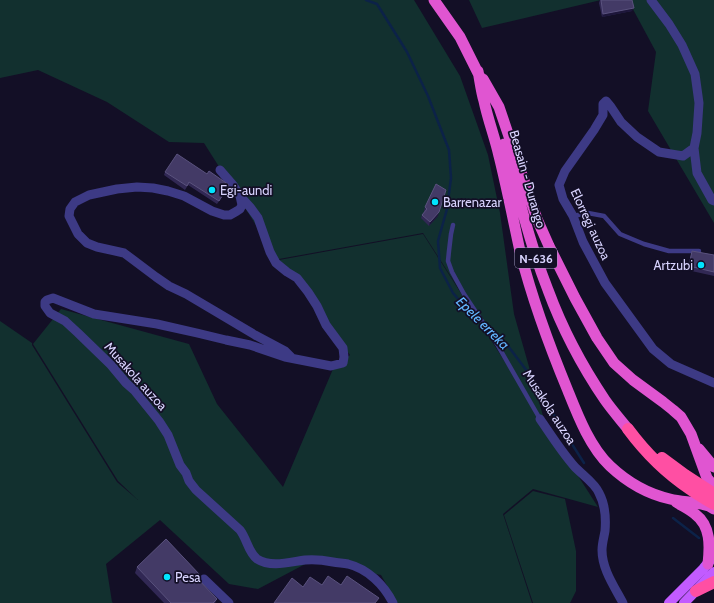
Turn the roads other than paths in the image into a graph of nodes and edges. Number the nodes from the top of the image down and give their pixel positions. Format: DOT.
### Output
graph roads {
  1 [pos="434,0"];
  2 [pos="651,0"];
  3 [pos="478,71"];
  4 [pos="694,148"];
  5 [pos="220,170"];
  6 [pos="240,196"];
  7 [pos="714,201"];
  8 [pos="573,216"];
  9 [pos="453,225"];
  10 [pos="699,252"];
  11 [pos="292,358"];
  12 [pos="714,383"];
  13 [pos="540,419"];
  14 [pos="628,429"];
  15 [pos="697,447"];
  16 [pos="714,467"];
  17 [pos="676,473"];
  18 [pos="714,486"];
  19 [pos="714,494"];
  20 [pos="670,499"];
  21 [pos="714,504"];
  22 [pos="714,510"];
  23 [pos="712,563"];
  24 [pos="204,579"];
  25 [pos="714,582"];
  26 [pos="696,591"];
  27 [pos="229,603"];
  28 [pos="393,603"];
  29 [pos="623,603"];
  30 [pos="670,603"];
  31 [pos="684,603"];
  1 -- 3 [label="highway, Beasain - Durango / N-636"];
  2 -- 4 [label="street"];
  3 -- 14 [label="highway, Beasain - Durango / N-636"];
  3 -- 15 [label="highway"];
  3 -- 20 [label="highway"];
  4 -- 7 [label="street"];
  4 -- 8 [label="street, Elorregi auzoa"];
  5 -- 6 [label="street, Musakola auzoa"];
  6 -- 11 [label="street, Musakola auzoa"];
  6 -- 11 [label="street, Musakola auzoa"];
  8 -- 10 [label="lane"];
  8 -- 12 [label="street, Elorregi auzoa"];
  9 -- 13 [label="lane, Musakola auzoa"];
  11 -- 28 [label="street, Musakola auzoa"];
  13 -- 29 [label="street, Musakola auzoa"];
  14 -- 17 [label="highway"];
  15 -- 16 [label="highway"];
  15 -- 18 [label="highway"];
  17 -- 19 [label="highway"];
  17 -- 21 [label="highway"];
  20 -- 22 [label="highway"];
  20 -- 23 [label="highway"];
  23 -- 26 [label="main road"];
  23 -- 30 [label="main road"];
  24 -- 27 [label="street"];
  25 -- 26 [label="highway"];
  26 -- 31 [label="main road"];
}
